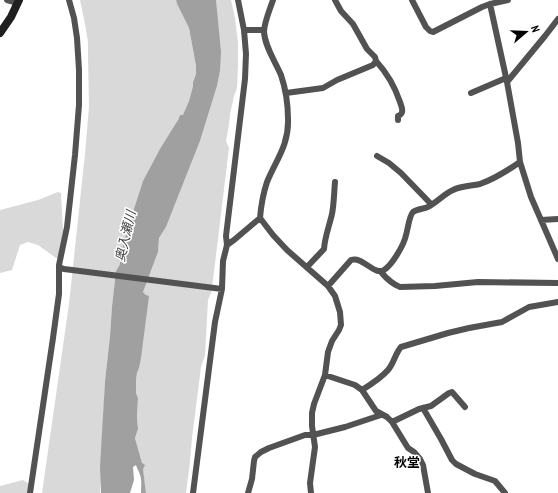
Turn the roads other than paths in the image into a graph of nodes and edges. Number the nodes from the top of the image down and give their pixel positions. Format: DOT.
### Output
graph roads {
  1 [pos="7,0"];
  2 [pos="69,0"];
  3 [pos="238,0"];
  4 [pos="273,0"];
  5 [pos="335,0"];
  6 [pos="412,0"];
  7 [pos="508,0"];
  8 [pos="19,1"];
  9 [pos="490,4"];
  10 [pos="558,19"];
  11 [pos="244,30"];
  12 [pos="264,30"];
  13 [pos="0,33"];
  14 [pos="376,61"];
  15 [pos="507,80"];
  16 [pos="286,93"];
  17 [pos="471,93"];
  18 [pos="398,120"];
  19 [pos="377,156"];
  20 [pos="520,162"];
  21 [pos="336,182"];
  22 [pos="431,204"];
  23 [pos="260,218"];
  24 [pos="558,219"];
  25 [pos="541,220"];
  26 [pos="227,245"];
  27 [pos="558,259"];
  28 [pos="307,267"];
  29 [pos="62,268"];
  30 [pos="381,272"];
  31 [pos="558,282"];
  32 [pos="328,286"];
  33 [pos="220,289"];
  34 [pos="558,302"];
  35 [pos="325,374"];
  36 [pos="362,390"];
  37 [pos="465,407"];
  38 [pos="423,408"];
  39 [pos="382,415"];
  40 [pos="392,422"];
  41 [pos="313,435"];
  42 [pos="30,493"];
  43 [pos="194,493"];
  44 [pos="248,493"];
  45 [pos="311,493"];
  46 [pos="428,493"];
  47 [pos="505,493"];
  1 -- 8 [label="street"];
  2 -- 29 [label="street"];
  3 -- 11 [label="street"];
  4 -- 12 [label="street"];
  5 -- 14 [label="street"];
  6 -- 9 [label="street"];
  7 -- 9 [label="street"];
  8 -- 13 [label="main road"];
  9 -- 15 [label="street"];
  10 -- 15 [label="street"];
  11 -- 12 [label="street"];
  11 -- 26 [label="street"];
  12 -- 16 [label="street"];
  14 -- 16 [label="street"];
  14 -- 18 [label="street"];
  15 -- 17 [label="street"];
  15 -- 20 [label="street"];
  16 -- 23 [label="street"];
  19 -- 22 [label="street"];
  20 -- 22 [label="street"];
  20 -- 25 [label="street"];
  21 -- 28 [label="street"];
  22 -- 30 [label="street"];
  23 -- 26 [label="street"];
  23 -- 28 [label="street"];
  24 -- 25 [label="street"];
  25 -- 27 [label="street"];
  26 -- 33 [label="street"];
  28 -- 32 [label="street"];
  29 -- 33 [label="street"];
  29 -- 42 [label="street"];
  30 -- 31 [label="street"];
  30 -- 32 [label="street"];
  32 -- 35 [label="street"];
  33 -- 43 [label="street"];
  34 -- 36 [label="street"];
  35 -- 36 [label="street"];
  35 -- 41 [label="street"];
  36 -- 39 [label="street"];
  37 -- 38 [label="street"];
  38 -- 40 [label="street"];
  38 -- 47 [label="street"];
  39 -- 40 [label="street"];
  39 -- 41 [label="street"];
  40 -- 46 [label="street"];
  41 -- 44 [label="street"];
  41 -- 45 [label="street"];
}
